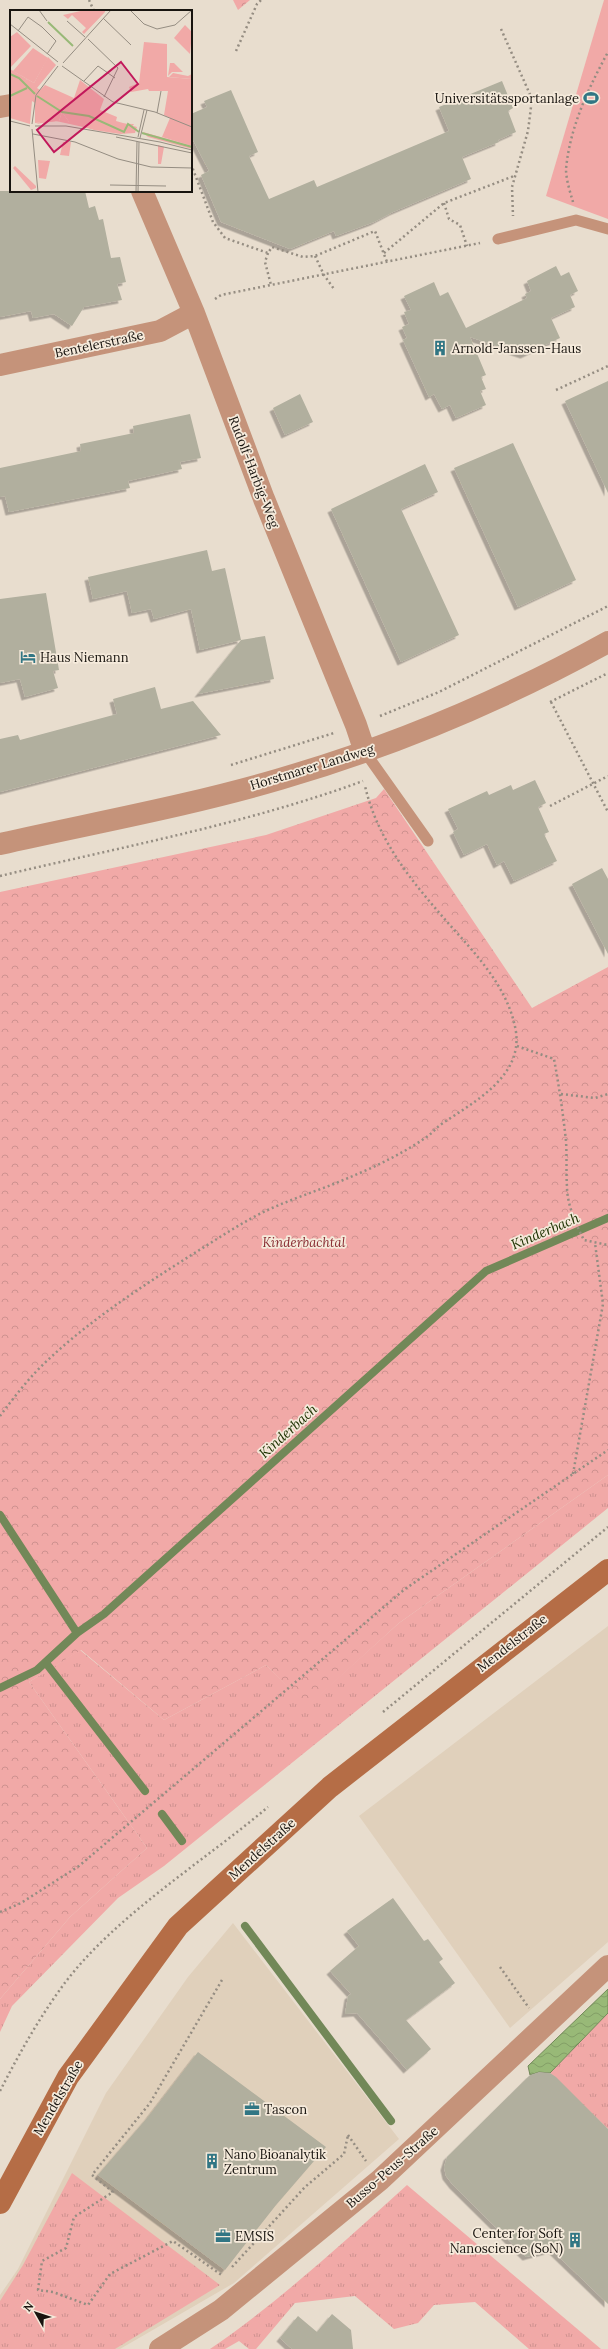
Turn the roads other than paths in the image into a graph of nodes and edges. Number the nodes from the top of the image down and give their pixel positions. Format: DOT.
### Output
graph roads {
  1 [pos="10,105"];
  2 [pos="0,107"];
  3 [pos="142,192"];
  4 [pos="608,229"];
  5 [pos="498,239"];
  6 [pos="194,313"];
  7 [pos="0,365"];
  8 [pos="608,642"];
  9 [pos="365,752"];
  10 [pos="428,841"];
  11 [pos="0,844"];
  12 [pos="608,1570"];
  13 [pos="608,1966"];
  14 [pos="0,2203"];
  15 [pos="160,2349"];
  1 -- 2 [label="street"];
  3 -- 6 [label="street, Rudolf-Harbig-Weg"];
  4 -- 5 [label="lane"];
  6 -- 7 [label="street, Bentelerstraße"];
  6 -- 9 [label="street, Rudolf-Harbig-Weg"];
  8 -- 9 [label="street, Horstmarer Landweg"];
  9 -- 10 [label="lane"];
  9 -- 11 [label="street, Horstmarer Landweg"];
  12 -- 14 [label="main road, Mendelstraße"];
  13 -- 15 [label="street, Busso-Peus-Straße"];
}
